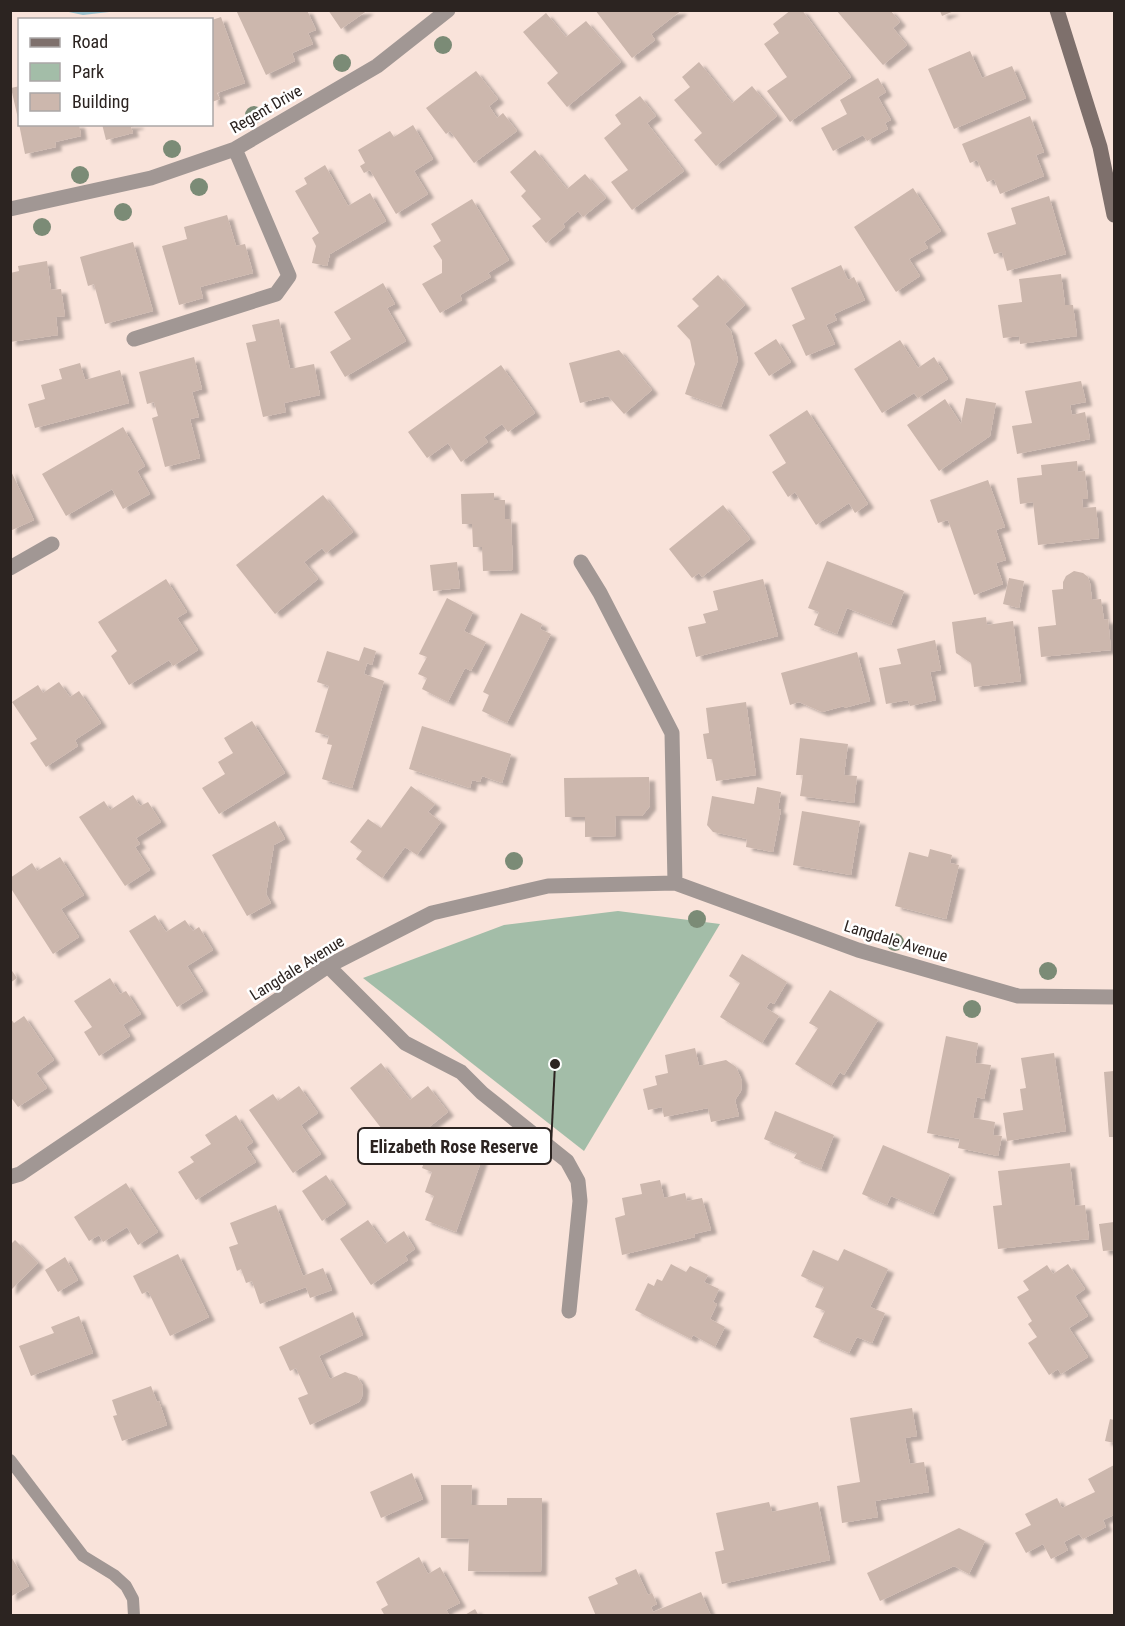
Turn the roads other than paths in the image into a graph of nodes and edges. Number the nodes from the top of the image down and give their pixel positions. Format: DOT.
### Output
graph roads {
  1 [pos="448,10"];
  2 [pos="1057,10"];
  3 [pos="235,149"];
  4 [pos="10,209"];
  5 [pos="1114,215"];
  6 [pos="134,339"];
  7 [pos="52,544"];
  8 [pos="581,562"];
  9 [pos="10,568"];
  10 [pos="675,883"];
  11 [pos="328,966"];
  12 [pos="1114,997"];
  13 [pos="10,1177"];
  14 [pos="569,1311"];
  15 [pos="10,1460"];
  16 [pos="134,1616"];
  1 -- 3 [label="street, Regent Drive"];
  2 -- 5 [label="street"];
  3 -- 4 [label="street, Regent Drive"];
  3 -- 6 [label="street"];
  7 -- 9 [label="street"];
  8 -- 10 [label="street"];
  10 -- 11 [label="street, Langdale Avenue"];
  10 -- 12 [label="street, Langdale Avenue"];
  11 -- 13 [label="street, Langdale Avenue"];
  11 -- 14 [label="street"];
  15 -- 16 [label="lane"];
}
